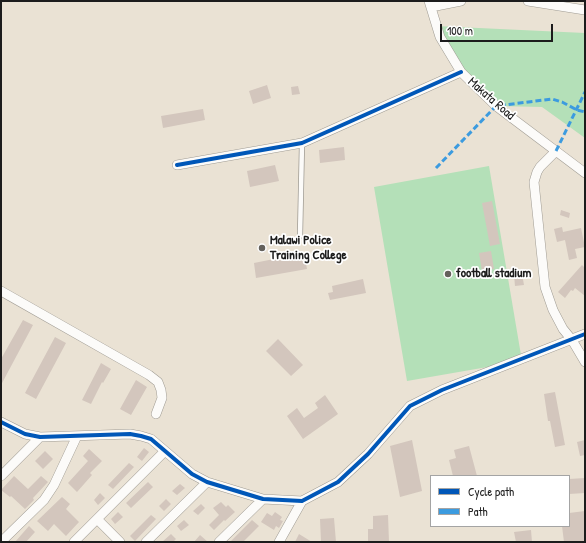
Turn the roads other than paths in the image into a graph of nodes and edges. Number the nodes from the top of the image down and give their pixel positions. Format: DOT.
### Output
graph roads {
  1 [pos="461,1"];
  2 [pos="528,1"];
  3 [pos="549,2"];
  4 [pos="430,4"];
  5 [pos="585,10"];
  6 [pos="461,72"];
  7 [pos="302,143"];
  8 [pos="556,151"];
  9 [pos="176,165"];
  10 [pos="585,173"];
  11 [pos="300,236"];
  12 [pos="1,290"];
  13 [pos="585,334"];
  14 [pos="572,340"];
  15 [pos="585,362"];
  16 [pos="156,414"];
  17 [pos="1,422"];
  18 [pos="40,436"];
  19 [pos="77,436"];
  20 [pos="165,451"];
  21 [pos="1,476"];
  22 [pos="207,482"];
  23 [pos="263,499"];
  24 [pos="302,501"];
  25 [pos="97,518"];
  26 [pos="1,542"];
  27 [pos="74,542"];
  28 [pos="120,542"];
  29 [pos="146,542"];
  30 [pos="220,542"];
  31 [pos="279,542"];
  1 -- 4 [label="street"];
  2 -- 3 [label="street"];
  3 -- 5 [label="street"];
  4 -- 6 [label="street, Makata Road"];
  6 -- 7 [label="street"];
  6 -- 8 [label="street, Makata Road"];
  7 -- 9 [label="street"];
  7 -- 11 [label="lane"];
  8 -- 10 [label="street, Makata Road"];
  8 -- 14 [label="street"];
  12 -- 16 [label="street"];
  13 -- 14 [label="street"];
  14 -- 15 [label="street"];
  14 -- 24 [label="street"];
  17 -- 18 [label="street"];
  18 -- 19 [label="street"];
  18 -- 21 [label="street"];
  19 -- 20 [label="street"];
  19 -- 26 [label="street"];
  20 -- 22 [label="street"];
  20 -- 25 [label="street"];
  22 -- 23 [label="street"];
  22 -- 29 [label="street"];
  23 -- 24 [label="street"];
  23 -- 30 [label="street"];
  24 -- 31 [label="street"];
  25 -- 27 [label="street"];
  25 -- 28 [label="street"];
}
